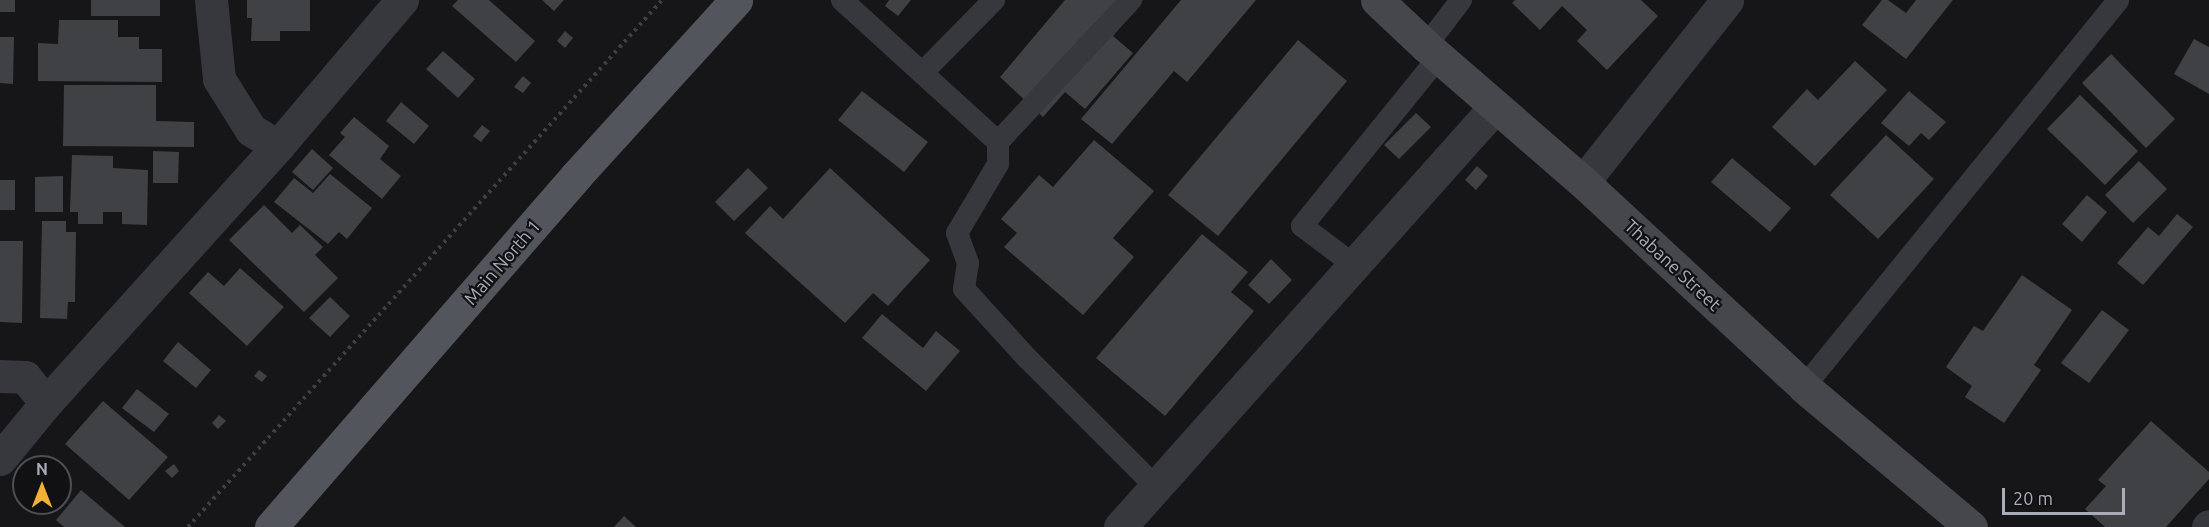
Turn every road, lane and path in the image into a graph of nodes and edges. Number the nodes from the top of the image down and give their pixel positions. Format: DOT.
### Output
graph roads {
  1 [pos="211,0"];
  2 [pos="402,0"];
  3 [pos="662,0"];
  4 [pos="736,0"];
  5 [pos="842,0"];
  6 [pos="994,0"];
  7 [pos="1131,0"];
  8 [pos="1377,0"];
  9 [pos="1461,0"];
  10 [pos="1727,0"];
  11 [pos="2118,0"];
  12 [pos="1432,51"];
  13 [pos="922,73"];
  14 [pos="1496,106"];
  15 [pos="998,142"];
  16 [pos="278,147"];
  17 [pos="1582,182"];
  18 [pos="1354,265"];
  19 [pos="0,376"];
  20 [pos="1804,387"];
  21 [pos="46,403"];
  22 [pos="0,459"];
  23 [pos="1155,486"];
  24 [pos="188,527"];
  25 [pos="271,527"];
  26 [pos="1120,527"];
  27 [pos="1971,527"];
  1 -- 16 [label="street"];
  2 -- 16 [label="street"];
  3 -- 24 [label="path"];
  4 -- 25 [label="main road, Main North 1"];
  5 -- 13 [label="lane"];
  6 -- 13 [label="lane"];
  7 -- 15 [label="lane"];
  8 -- 12 [label="street, Thabane Street"];
  9 -- 12 [label="lane"];
  10 -- 17 [label="street"];
  11 -- 20 [label="lane"];
  12 -- 14 [label="street, Thabane Street"];
  12 -- 18 [label="lane"];
  13 -- 15 [label="lane"];
  14 -- 17 [label="street, Thabane Street"];
  14 -- 18 [label="street"];
  15 -- 23 [label="lane"];
  16 -- 21 [label="street"];
  17 -- 20 [label="street, Thabane Street"];
  18 -- 23 [label="street"];
  19 -- 21 [label="street"];
  20 -- 27 [label="street, Thabane Street"];
  21 -- 22 [label="street"];
  23 -- 26 [label="street"];
}
